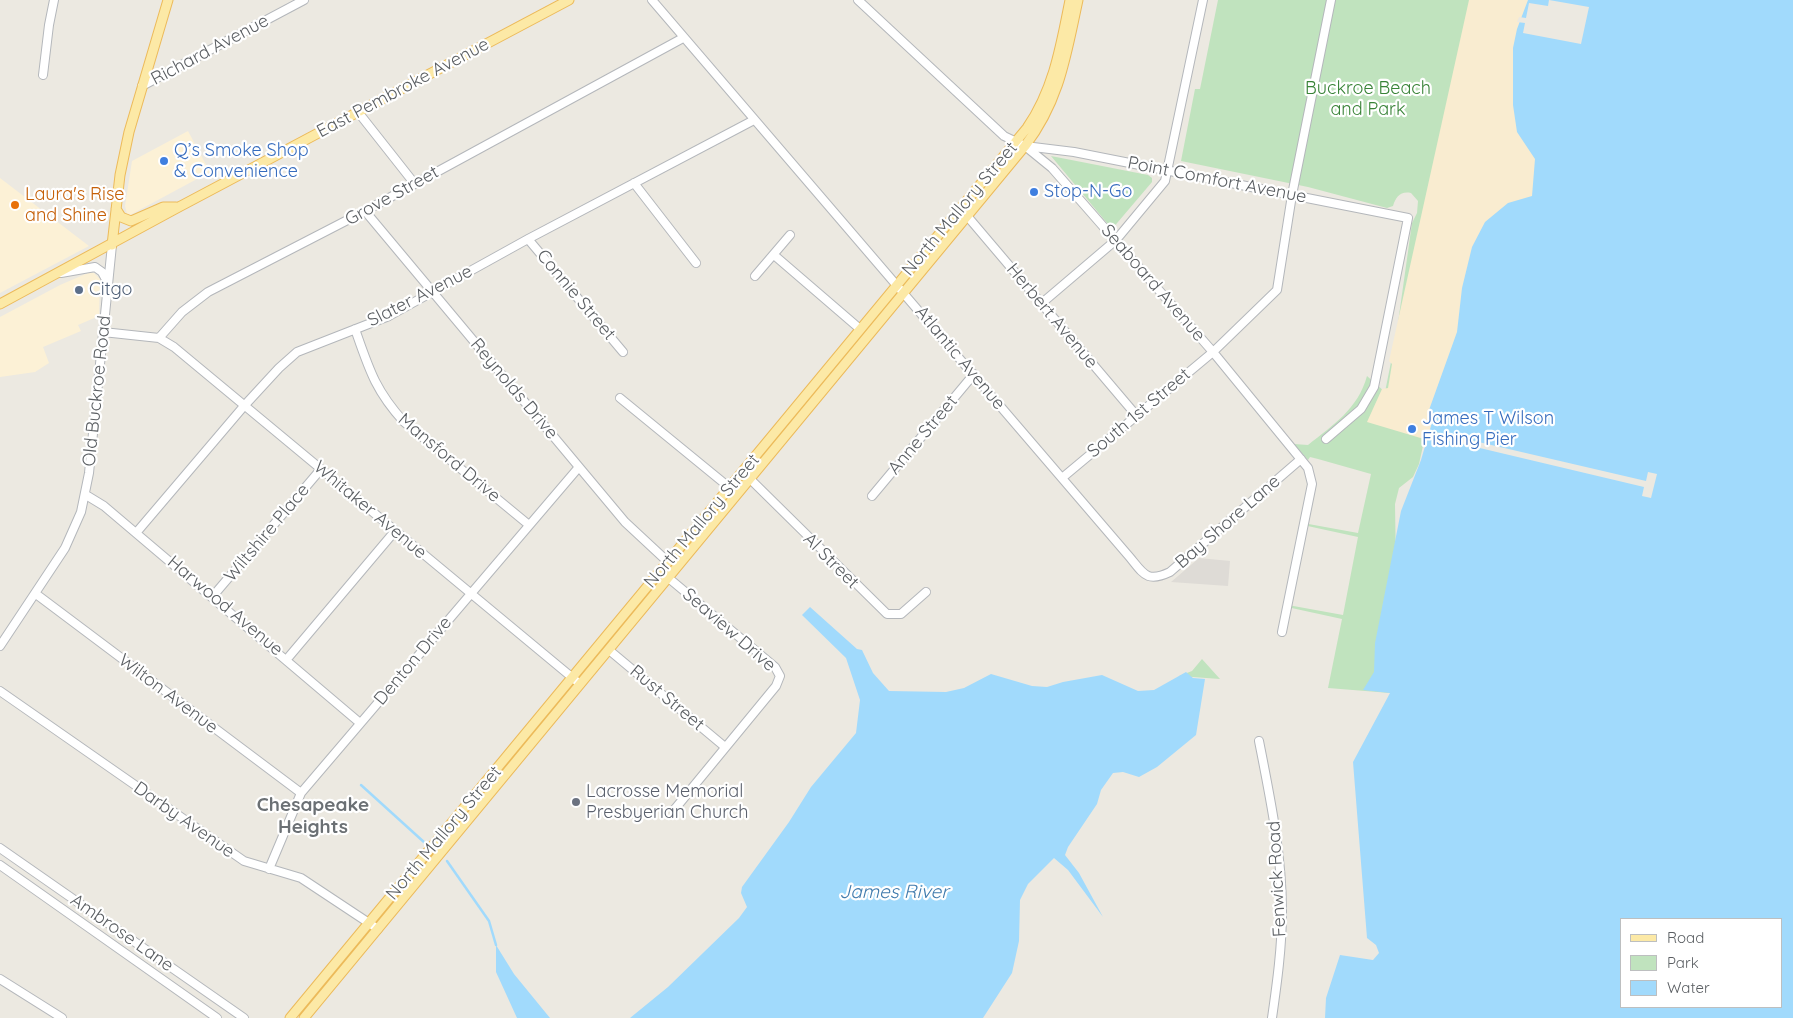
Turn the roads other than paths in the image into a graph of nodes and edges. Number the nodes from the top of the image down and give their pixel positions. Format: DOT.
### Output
graph roads {
  1 [pos="54,0"];
  2 [pos="168,0"];
  3 [pos="304,0"];
  4 [pos="569,0"];
  5 [pos="652,0"];
  6 [pos="858,0"];
  7 [pos="1070,0"];
  8 [pos="1078,0"];
  9 [pos="1203,0"];
  10 [pos="1331,0"];
  11 [pos="683,38"];
  12 [pos="44,75"];
  13 [pos="142,86"];
  14 [pos="358,112"];
  15 [pos="754,120"];
  16 [pos="1014,143"];
  17 [pos="1025,146"];
  18 [pos="1168,170"];
  19 [pos="414,183"];
  20 [pos="634,183"];
  21 [pos="1292,195"];
  22 [pos="116,208"];
  23 [pos="178,208"];
  24 [pos="365,211"];
  25 [pos="968,217"];
  26 [pos="790,235"];
  27 [pos="528,238"];
  28 [pos="1116,240"];
  29 [pos="112,245"];
  30 [pos="774,255"];
  31 [pos="696,263"];
  32 [pos="59,273"];
  33 [pos="756,276"];
  34 [pos="108,283"];
  35 [pos="897,285"];
  36 [pos="432,291"];
  37 [pos="905,293"];
  38 [pos="0,304"];
  39 [pos="1042,304"];
  40 [pos="354,329"];
  41 [pos="860,329"];
  42 [pos="103,332"];
  43 [pos="158,338"];
  44 [pos="623,352"];
  45 [pos="1212,352"];
  46 [pos="974,374"];
  47 [pos="620,398"];
  48 [pos="244,406"];
  49 [pos="1136,415"];
  50 [pos="1326,440"];
  51 [pos="1301,460"];
  52 [pos="579,467"];
  53 [pos="321,469"];
  54 [pos="743,472"];
  55 [pos="1062,478"];
  56 [pos="751,479"];
  57 [pos="730,488"];
  58 [pos="86,495"];
  59 [pos="872,496"];
  60 [pos="529,525"];
  61 [pos="396,531"];
  62 [pos="136,533"];
  63 [pos="668,562"];
  64 [pos="660,571"];
  65 [pos="668,578"];
  66 [pos="1152,578"];
  67 [pos="926,592"];
  68 [pos="36,594"];
  69 [pos="470,594"];
  70 [pos="213,596"];
  71 [pos="1282,632"];
  72 [pos="0,646"];
  73 [pos="608,650"];
  74 [pos="287,659"];
  75 [pos="572,678"];
  76 [pos="580,684"];
  77 [pos="0,691"];
  78 [pos="360,723"];
  79 [pos="1259,741"];
  80 [pos="725,747"];
  81 [pos="301,793"];
  82 [pos="674,810"];
  83 [pos="0,848"];
  84 [pos="0,865"];
  85 [pos="269,869"];
  86 [pos="370,923"];
  87 [pos="378,929"];
  88 [pos="0,979"];
  89 [pos="62,1018"];
  90 [pos="217,1018"];
  91 [pos="244,1018"];
  92 [pos="290,1018"];
  93 [pos="304,1018"];
  94 [pos="1272,1018"];
  1 -- 12 [label="street"];
  2 -- 13 [label="main road, Old Buckroe Road"];
  3 -- 13 [label="street, Richard Avenue"];
  4 -- 14 [label="main road, East Pembroke Avenue"];
  5 -- 11 [label="street, Atlantic Avenue"];
  6 -- 16 [label="street, Seaboard Avenue"];
  7 -- 16 [label="main road, North Mallory Street"];
  8 -- 17 [label="main road, North Mallory Street"];
  9 -- 18 [label="street"];
  10 -- 21 [label="street, South 1st Street"];
  11 -- 15 [label="street, Atlantic Avenue"];
  11 -- 19 [label="street, Grove Street"];
  13 -- 22 [label="main road, Old Buckroe Road"];
  14 -- 19 [label="street"];
  14 -- 23 [label="main road, East Pembroke Avenue"];
  15 -- 20 [label="street, Slater Avenue"];
  15 -- 35 [label="street, Atlantic Avenue"];
  16 -- 17 [label="street, Seaboard Avenue"];
  16 -- 35 [label="main road, North Mallory Street"];
  17 -- 18 [label="street, Point Comfort Avenue"];
  17 -- 25 [label="main road, North Mallory Street"];
  17 -- 28 [label="street, Seaboard Avenue"];
  18 -- 21 [label="street, Point Comfort Avenue"];
  18 -- 28 [label="street"];
  19 -- 24 [label="street, Grove Street"];
  20 -- 27 [label="street, Slater Avenue"];
  20 -- 31 [label="street"];
  21 -- 45 [label="street, South 1st Street"];
  21 -- 50 [label="street, Point Comfort Avenue"];
  22 -- 23 [label="main road"];
  22 -- 29 [label="main road, Old Buckroe Road"];
  23 -- 29 [label="main road, East Pembroke Avenue"];
  24 -- 36 [label="street, Reynolds Drive"];
  24 -- 43 [label="street, Grove Street"];
  25 -- 37 [label="main road, North Mallory Street"];
  25 -- 39 [label="street, Herbert Avenue"];
  26 -- 30 [label="street"];
  27 -- 36 [label="street, Slater Avenue"];
  27 -- 44 [label="street, Connie Street"];
  28 -- 39 [label="street"];
  28 -- 45 [label="street, Seaboard Avenue"];
  29 -- 32 [label="main road, East Pembroke Avenue"];
  29 -- 34 [label="street, Old Buckroe Road"];
  30 -- 33 [label="street"];
  30 -- 41 [label="street"];
  32 -- 34 [label="street"];
  32 -- 38 [label="main road, East Pembroke Avenue"];
  34 -- 42 [label="street, Old Buckroe Road"];
  35 -- 37 [label="street, Atlantic Avenue"];
  35 -- 41 [label="main road, North Mallory Street"];
  36 -- 40 [label="street, Slater Avenue"];
  36 -- 52 [label="street, Reynolds Drive"];
  37 -- 46 [label="street, Atlantic Avenue"];
  37 -- 56 [label="main road, North Mallory Street"];
  39 -- 49 [label="street, Herbert Avenue"];
  40 -- 48 [label="street, Slater Avenue"];
  40 -- 60 [label="street, Mansford Drive"];
  41 -- 54 [label="main road, North Mallory Street"];
  42 -- 43 [label="street"];
  42 -- 58 [label="street, Old Buckroe Road"];
  43 -- 48 [label="street, Whitaker Avenue"];
  45 -- 49 [label="street, South 1st Street"];
  45 -- 51 [label="street, Seaboard Avenue"];
  46 -- 55 [label="street, Atlantic Avenue"];
  46 -- 59 [label="street, Anne Street"];
  47 -- 57 [label="street"];
  48 -- 53 [label="street, Whitaker Avenue"];
  48 -- 62 [label="street, Slater Avenue"];
  49 -- 55 [label="street, South 1st Street"];
  51 -- 66 [label="street, Bay Shore Lane"];
  51 -- 71 [label="street, Seaboard Avenue"];
  52 -- 60 [label="street, Denton Drive"];
  52 -- 63 [label="street, Reynolds Drive"];
  53 -- 61 [label="street, Whitaker Avenue"];
  53 -- 70 [label="street, Wiltshire Place"];
  54 -- 56 [label="street, Al Street"];
  54 -- 57 [label="main road, North Mallory Street"];
  55 -- 66 [label="street, Atlantic Avenue"];
  56 -- 65 [label="main road, North Mallory Street"];
  56 -- 67 [label="street, Al Street"];
  57 -- 63 [label="main road, North Mallory Street"];
  58 -- 62 [label="street, Harwood Avenue"];
  58 -- 68 [label="street, Old Buckroe Road"];
  60 -- 69 [label="street, Denton Drive"];
  61 -- 69 [label="street, Whitaker Avenue"];
  61 -- 74 [label="street"];
  62 -- 70 [label="street, Harwood Avenue"];
  63 -- 64 [label="main road, North Mallory Street"];
  64 -- 65 [label="street, Seaview Drive"];
  64 -- 75 [label="main road, North Mallory Street"];
  65 -- 73 [label="main road, North Mallory Street"];
  65 -- 80 [label="street, Seaview Drive"];
  68 -- 72 [label="street, Old Buckroe Road"];
  68 -- 81 [label="street, Wilton Avenue"];
  69 -- 75 [label="street, Whitaker Avenue"];
  69 -- 78 [label="street, Denton Drive"];
  70 -- 74 [label="street, Harwood Avenue"];
  73 -- 76 [label="main road, North Mallory Street"];
  73 -- 80 [label="street, Rust Street"];
  74 -- 78 [label="street, Harwood Avenue"];
  75 -- 76 [label="street, Whitaker Avenue"];
  75 -- 86 [label="main road, North Mallory Street"];
  76 -- 87 [label="main road, North Mallory Street"];
  77 -- 85 [label="street, Darby Avenue"];
  78 -- 81 [label="street, Denton Drive"];
  79 -- 94 [label="street, Fenwick Road"];
  80 -- 82 [label="street, Seaview Drive"];
  81 -- 85 [label="street, Denton Drive"];
  83 -- 91 [label="street, Ambrose Lane"];
  84 -- 90 [label="street, Ambrose Lane"];
  85 -- 86 [label="street, Darby Avenue"];
  86 -- 87 [label="street, Darby Avenue"];
  86 -- 92 [label="main road, North Mallory Street"];
  87 -- 93 [label="main road, North Mallory Street"];
  88 -- 89 [label="street"];
}
